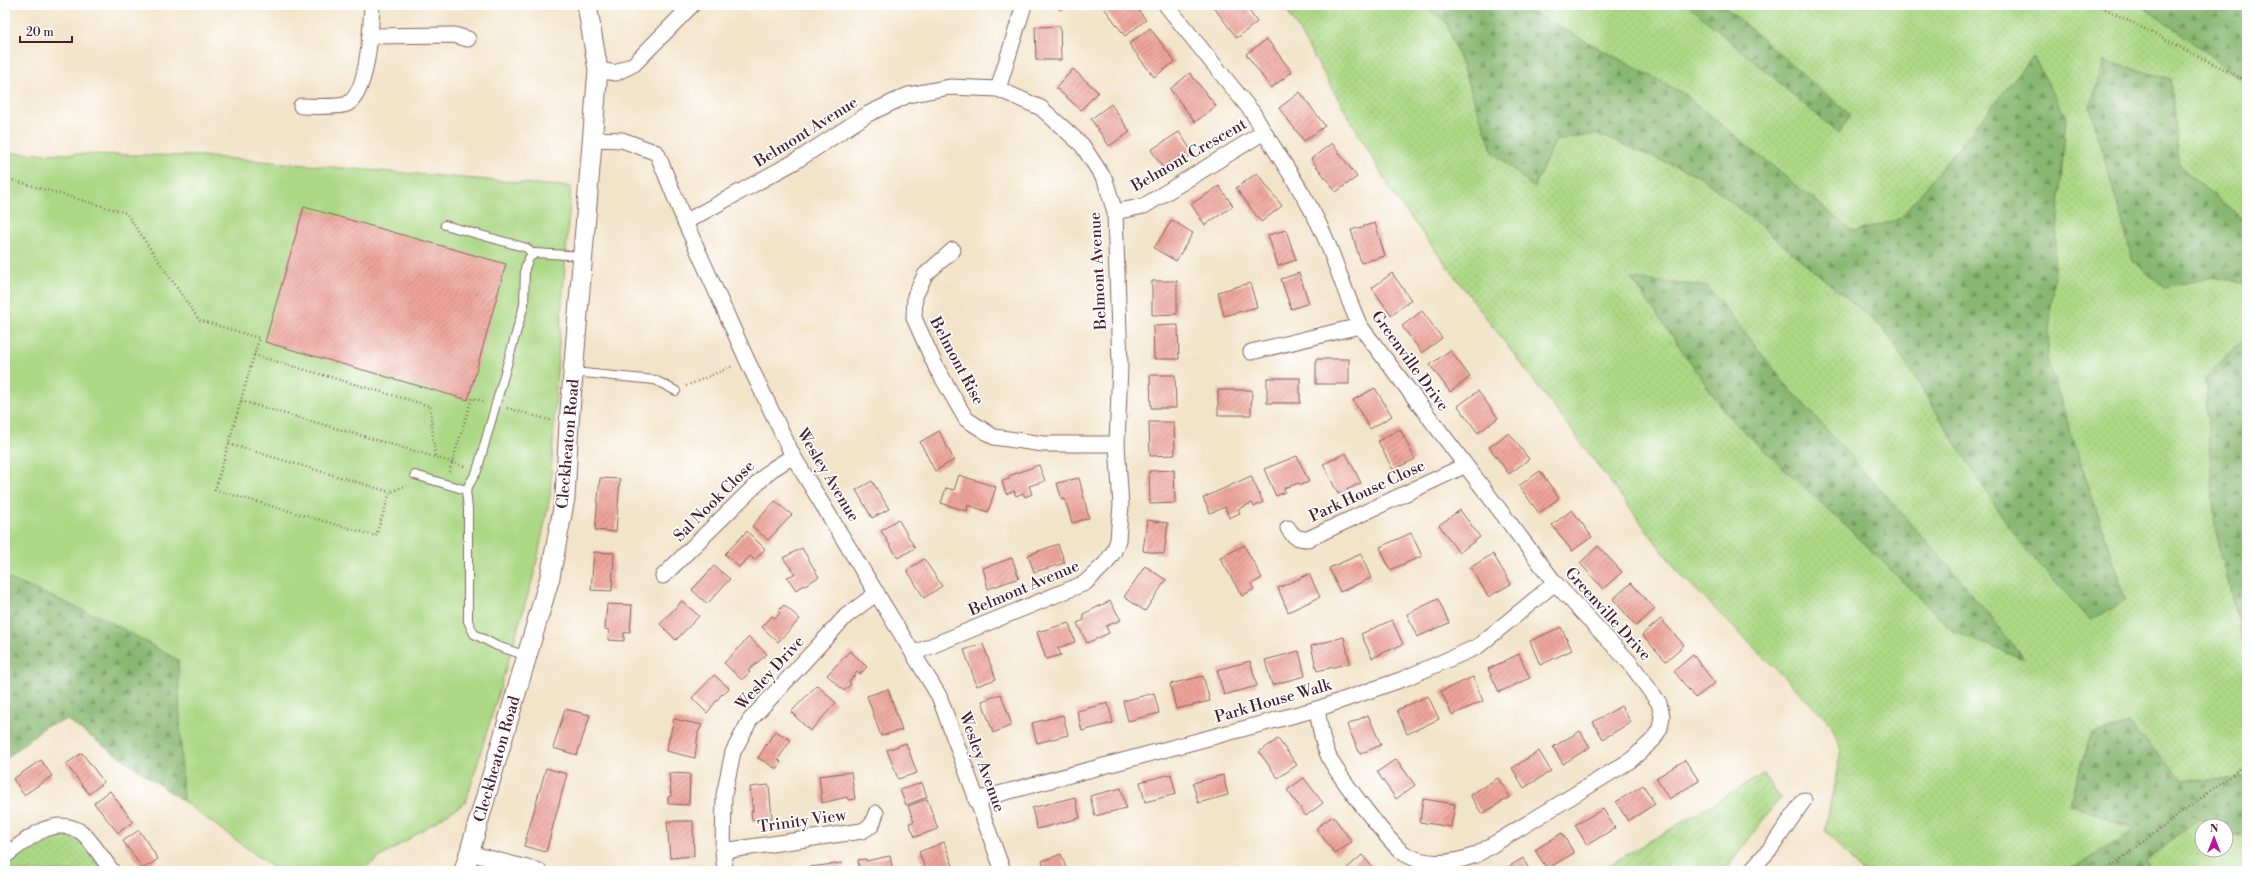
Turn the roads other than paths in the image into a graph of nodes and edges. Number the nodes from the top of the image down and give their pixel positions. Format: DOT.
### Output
graph roads {
  1 [pos="372,5"];
  2 [pos="587,5"];
  3 [pos="692,5"];
  4 [pos="1024,5"];
  5 [pos="1166,5"];
  6 [pos="370,36"];
  7 [pos="468,39"];
  8 [pos="598,70"];
  9 [pos="998,89"];
  10 [pos="301,106"];
  11 [pos="1264,132"];
  12 [pos="592,139"];
  13 [pos="1115,212"];
  14 [pos="685,222"];
  15 [pos="445,225"];
  16 [pos="953,250"];
  17 [pos="533,255"];
  18 [pos="583,256"];
  19 [pos="1360,326"];
  20 [pos="1251,352"];
  21 [pos="573,372"];
  22 [pos="676,390"];
  23 [pos="1117,444"];
  24 [pos="793,456"];
  25 [pos="1464,466"];
  26 [pos="415,475"];
  27 [pos="466,490"];
  28 [pos="1288,528"];
  29 [pos="664,576"];
  30 [pos="1555,583"];
  31 [pos="877,593"];
  32 [pos="914,653"];
  33 [pos="527,656"];
  34 [pos="1317,709"];
  35 [pos="976,800"];
  36 [pos="1804,800"];
  37 [pos="876,813"];
  38 [pos="723,851"];
  39 [pos="469,853"];
  40 [pos="5,856"];
  41 [pos="112,871"];
  42 [pos="464,871"];
  43 [pos="539,871"];
  44 [pos="725,871"];
  45 [pos="1003,871"];
  46 [pos="1750,871"];
  1 -- 6 [label="street"];
  2 -- 8 [label="street, Cleckheaton Road"];
  3 -- 8 [label="street"];
  4 -- 9 [label="street"];
  5 -- 11 [label="street, Belmont Crescent"];
  6 -- 7 [label="street"];
  6 -- 10 [label="street"];
  8 -- 12 [label="street, Cleckheaton Road"];
  9 -- 13 [label="street, Belmont Avenue"];
  9 -- 14 [label="street, Belmont Avenue"];
  11 -- 13 [label="street, Belmont Crescent"];
  11 -- 19 [label="street, Greenville Drive"];
  12 -- 14 [label="street, Wesley Avenue"];
  12 -- 18 [label="street, Cleckheaton Road"];
  13 -- 23 [label="street, Belmont Avenue"];
  14 -- 24 [label="street, Wesley Avenue"];
  15 -- 17 [label="lane"];
  16 -- 23 [label="street, Belmont Rise"];
  17 -- 18 [label="lane"];
  17 -- 27 [label="lane"];
  18 -- 21 [label="street, Cleckheaton Road"];
  19 -- 20 [label="street"];
  19 -- 25 [label="street, Greenville Drive"];
  21 -- 22 [label="lane"];
  21 -- 33 [label="street, Cleckheaton Road"];
  23 -- 32 [label="street, Belmont Avenue"];
  24 -- 29 [label="street, Sal Nook Close"];
  24 -- 31 [label="street, Wesley Avenue"];
  25 -- 28 [label="street, Park House Close"];
  25 -- 30 [label="street, Greenville Drive"];
  26 -- 27 [label="lane"];
  27 -- 33 [label="lane"];
  30 -- 34 [label="street, Park House Walk"];
  30 -- 34 [label="street, Greenville Drive"];
  31 -- 32 [label="street, Wesley Avenue"];
  31 -- 38 [label="street, Wesley Drive"];
  32 -- 35 [label="street, Wesley Avenue"];
  33 -- 39 [label="street, Cleckheaton Road"];
  34 -- 35 [label="street, Park House Walk"];
  35 -- 45 [label="street, Wesley Avenue"];
  36 -- 46 [label="street"];
  37 -- 38 [label="street, Trinity View"];
  38 -- 44 [label="street, Wesley Drive"];
  39 -- 42 [label="street, Cleckheaton Road"];
  39 -- 43 [label="street"];
  40 -- 41 [label="street"];
}
